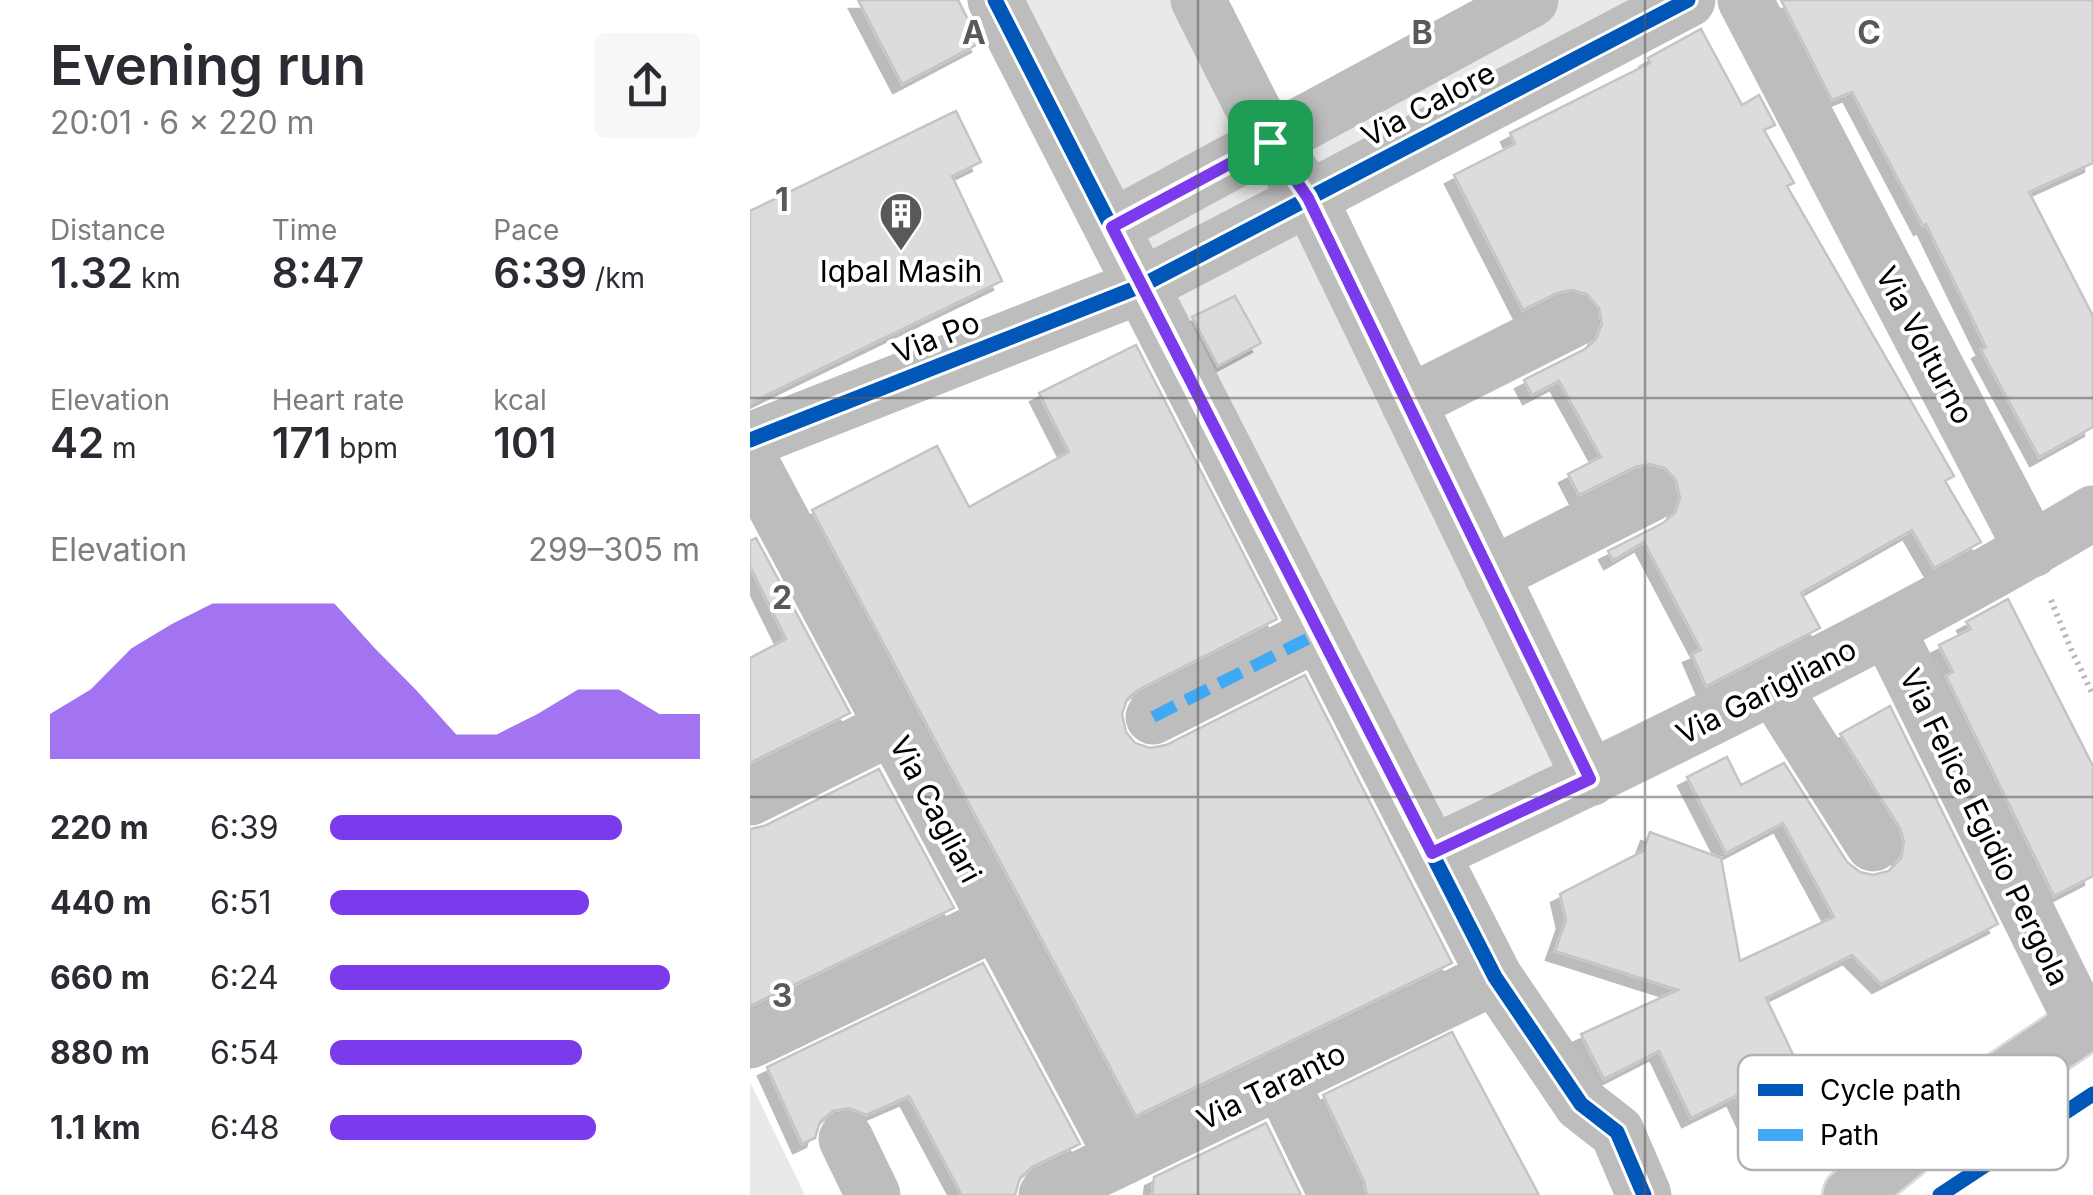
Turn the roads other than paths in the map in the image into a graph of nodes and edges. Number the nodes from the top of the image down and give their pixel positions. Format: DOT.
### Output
graph roads {
  1 [pos="995,0"];
  2 [pos="1198,0"];
  3 [pos="1531,0"];
  4 [pos="1688,0"];
  5 [pos="1745,0"];
  6 [pos="1270,142"];
  7 [pos="1308,198"];
  8 [pos="1112,227"];
  9 [pos="1141,286"];
  10 [pos="1571,321"];
  11 [pos="1408,403"];
  12 [pos="750,440"];
  13 [pos="750,460"];
  14 [pos="1649,495"];
  15 [pos="2093,513"];
  16 [pos="2032,550"];
  17 [pos="1491,575"];
  18 [pos="1888,630"];
  19 [pos="1319,632"];
  20 [pos="1773,687"];
  21 [pos="1152,717"];
  22 [pos="892,727"];
  23 [pos="1590,779"];
  24 [pos="750,798"];
  25 [pos="1873,844"];
  26 [pos="1432,853"];
  27 [pos="997,922"];
  28 [pos="1495,977"];
  29 [pos="2088,1022"];
  30 [pos="750,1041"];
  31 [pos="2039,1055"];
  32 [pos="1281,1081"];
  33 [pos="1580,1104"];
  34 [pos="846,1139"];
  35 [pos="1849,1170"];
  36 [pos="1882,1170"];
  37 [pos="1110,1174"];
  38 [pos="873,1195"];
  39 [pos="1046,1195"];
  40 [pos="1336,1195"];
  41 [pos="1614,1195"];
  42 [pos="1644,1195"];
  43 [pos="1812,1195"];
  44 [pos="1852,1195"];
  1 -- 8 [label="street"];
  2 -- 6 [label="street"];
  3 -- 6 [label="street, Via Calore"];
  4 -- 7 [label="street, Via Calore"];
  5 -- 16 [label="street, Via Volturno"];
  6 -- 7 [label="street"];
  6 -- 8 [label="street, Via Calore"];
  7 -- 9 [label="street, Via Calore"];
  7 -- 11 [label="street"];
  8 -- 9 [label="street"];
  9 -- 12 [label="street, Via Po"];
  9 -- 19 [label="street"];
  10 -- 11 [label="street"];
  11 -- 17 [label="street"];
  13 -- 22 [label="street, Via Cagliari"];
  14 -- 17 [label="street"];
  15 -- 16 [label="street, Via Garigliano"];
  16 -- 18 [label="street, Via Garigliano"];
  17 -- 23 [label="street"];
  18 -- 20 [label="street, Via Garigliano"];
  18 -- 29 [label="street, Via Felice Egidio Pergola"];
  19 -- 21 [label="street"];
  19 -- 26 [label="street"];
  20 -- 23 [label="street, Via Garigliano"];
  20 -- 25 [label="street"];
  22 -- 24 [label="street"];
  22 -- 27 [label="street, Via Cagliari"];
  23 -- 26 [label="street, Via Garigliano"];
  26 -- 28 [label="street"];
  27 -- 30 [label="street"];
  27 -- 37 [label="street, Via Cagliari"];
  28 -- 32 [label="street, Via Taranto"];
  28 -- 33 [label="street"];
  29 -- 31 [label="street"];
  32 -- 37 [label="street, Via Taranto"];
  32 -- 40 [label="street"];
  33 -- 41 [label="street"];
  33 -- 42 [label="street"];
  34 -- 38 [label="street"];
  35 -- 43 [label="street"];
  36 -- 44 [label="street"];
  37 -- 39 [label="street, Via Taranto"];
}
